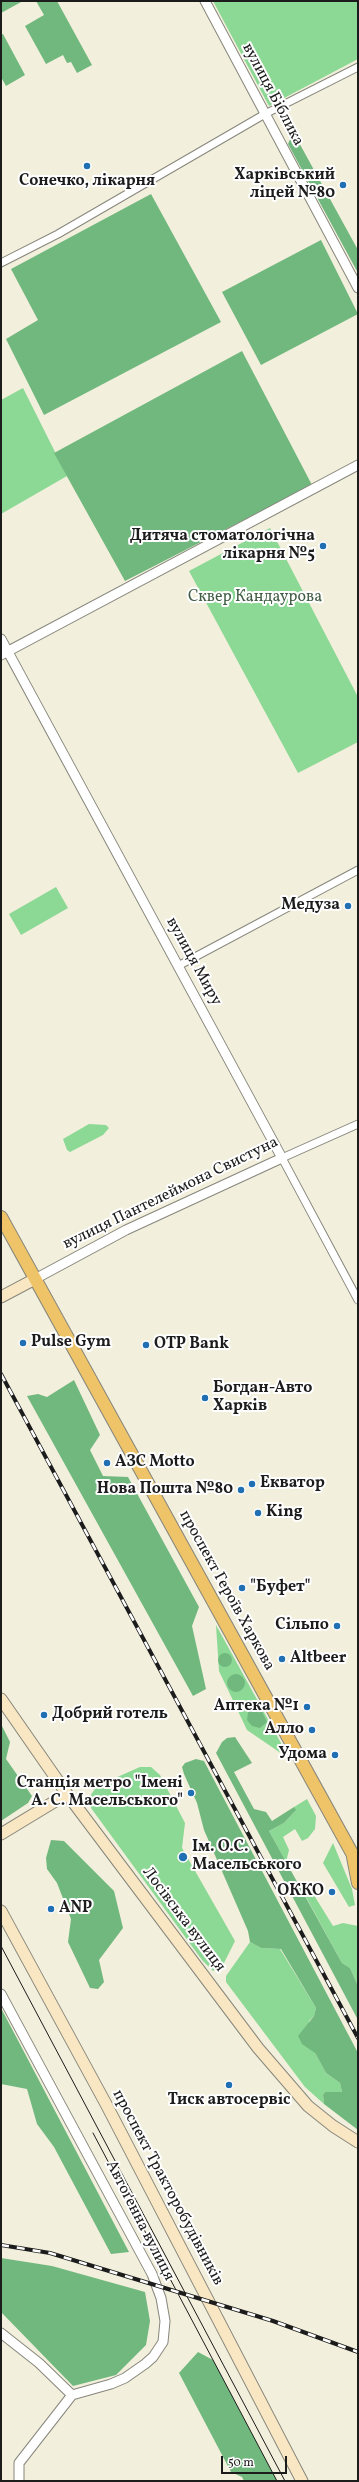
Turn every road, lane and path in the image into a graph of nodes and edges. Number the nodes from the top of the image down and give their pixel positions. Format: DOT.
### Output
graph roads {
  1 [pos="205,1"];
  2 [pos="358,67"];
  3 [pos="265,114"];
  4 [pos="1,263"];
  5 [pos="358,288"];
  6 [pos="358,465"];
  7 [pos="1,639"];
  8 [pos="4,653"];
  9 [pos="358,870"];
  10 [pos="178,966"];
  11 [pos="358,1124"];
  12 [pos="282,1158"];
  13 [pos="1,1217"];
  14 [pos="36,1279"];
  15 [pos="1,1297"];
  16 [pos="358,1300"];
  17 [pos="1,1699"];
  18 [pos="67,1794"];
  19 [pos="1,1834"];
  20 [pos="355,1860"];
  21 [pos="358,1883"];
  22 [pos="1,1911"];
  23 [pos="1,1994"];
  24 [pos="358,2142"];
  25 [pos="1,2333"];
  26 [pos="72,2395"];
  27 [pos="19,2481"];
  28 [pos="302,2481"];
  1 -- 3 [label="street, вулиця Біблика"];
  2 -- 3 [label="street"];
  3 -- 4 [label="street"];
  3 -- 5 [label="street, вулиця Біблика"];
  6 -- 8 [label="street"];
  7 -- 8 [label="street, вулиця Миру"];
  8 -- 10 [label="street, вулиця Миру"];
  9 -- 10 [label="street"];
  10 -- 12 [label="street, вулиця Миру"];
  11 -- 12 [label="street, вулиця Пантелеймона Свистуна"];
  12 -- 14 [label="street, вулиця Пантелеймона Свистуна"];
  12 -- 16 [label="street, вулиця Миру"];
  13 -- 14 [label="main road, проспект Героїв Харкова"];
  14 -- 15 [label="main road, вулиця Пантелеймона Свистуна"];
  14 -- 20 [label="main road, проспект Героїв Харкова"];
  17 -- 18 [label="main road, Лосівська вулиця"];
  18 -- 19 [label="main road"];
  18 -- 24 [label="main road, Лосівська вулиця"];
  20 -- 21 [label="main road, проспект Героїв Харкова"];
  22 -- 28 [label="main road, проспект Тракторобудівників"];
  23 -- 26 [label="street, Автоґенна вулиця"];
  25 -- 26 [label="street"];
  26 -- 27 [label="street"];
}
